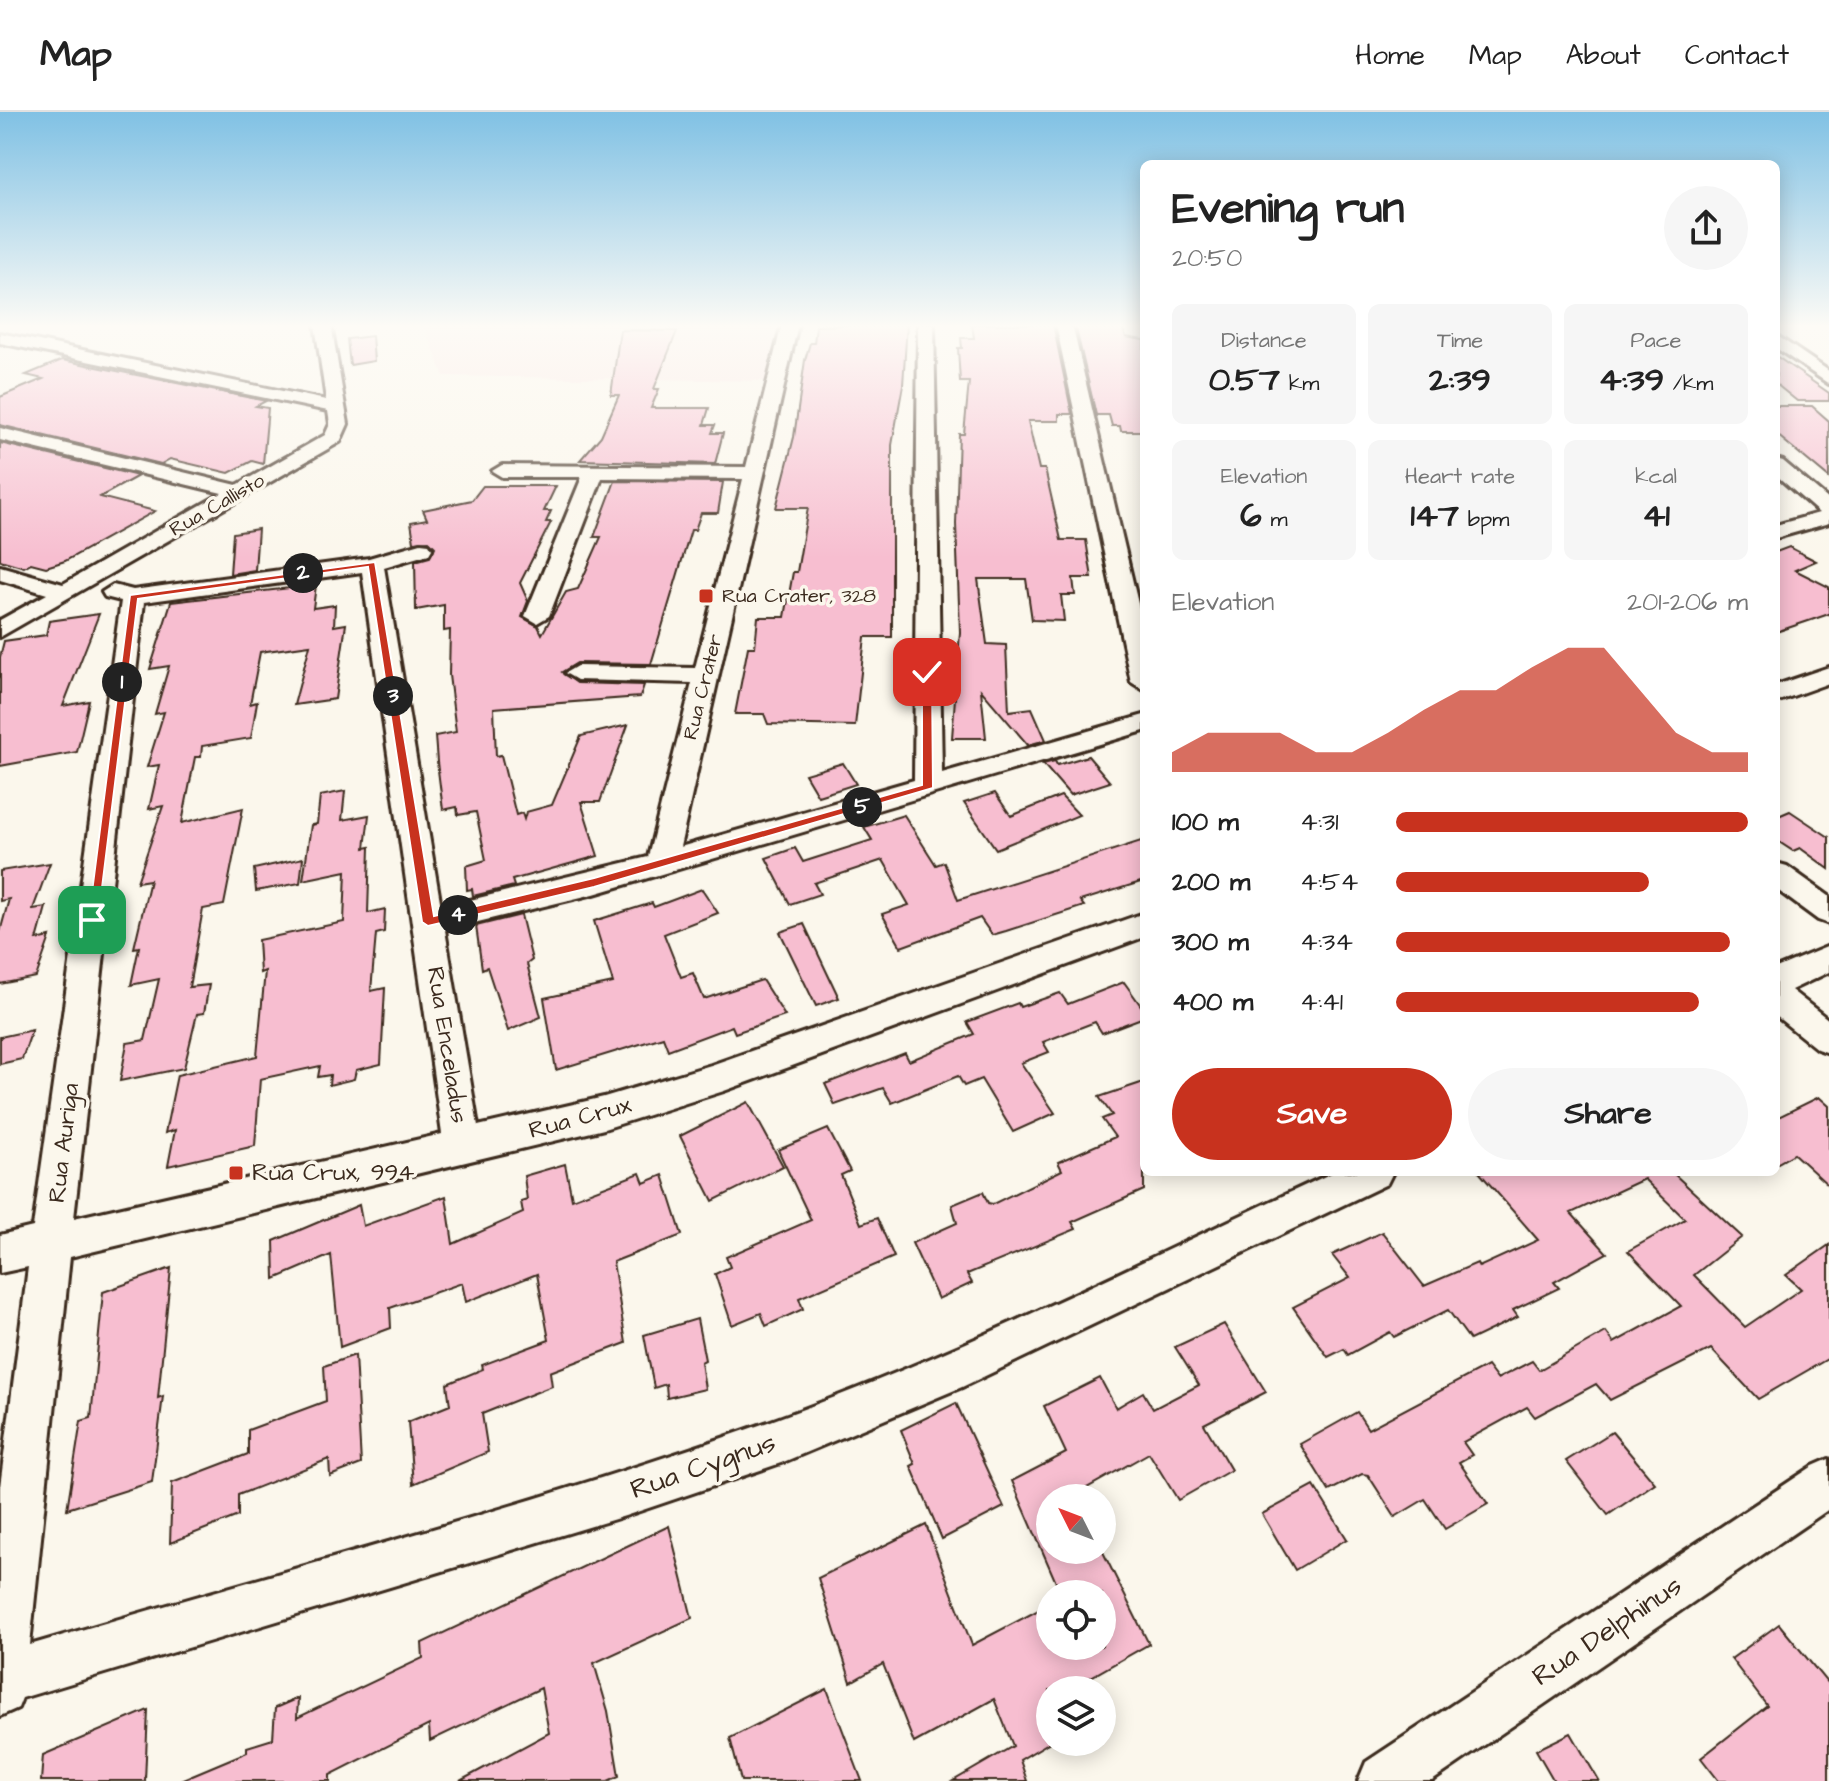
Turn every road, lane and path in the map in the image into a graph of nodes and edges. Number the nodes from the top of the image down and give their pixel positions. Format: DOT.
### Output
graph roads {
  1 [pos="311,402"];
  2 [pos="335,402"];
  3 [pos="772,402"];
  4 [pos="926,402"];
  5 [pos="1081,402"];
  6 [pos="336,407"];
  7 [pos="0,434"];
  8 [pos="1780,469"];
  9 [pos="502,471"];
  10 [pos="594,472"];
  11 [pos="755,473"];
  12 [pos="241,492"];
  13 [pos="1829,514"];
  14 [pos="1780,531"];
  15 [pos="421,549"];
  16 [pos="372,564"];
  17 [pos="0,573"];
  18 [pos="72,588"];
  19 [pos="133,597"];
  20 [pos="537,616"];
  21 [pos="0,630"];
  22 [pos="1140,664"];
  23 [pos="577,673"];
  24 [pos="1829,674"];
  25 [pos="706,676"];
  26 [pos="1780,692"];
  27 [pos="1140,724"];
  28 [pos="928,788"];
  29 [pos="661,864"];
  30 [pos="1780,877"];
  31 [pos="1829,912"];
  32 [pos="428,922"];
  33 [pos="1140,926"];
  34 [pos="1829,958"];
  35 [pos="1780,981"];
  36 [pos="1780,1000"];
  37 [pos="1829,1039"];
  38 [pos="463,1148"];
  39 [pos="1365,1176"];
  40 [pos="51,1243"];
  41 [pos="0,1254"];
  42 [pos="1829,1482"];
  43 [pos="1,1684"];
  44 [pos="1385,1781"];
  1 -- 6 [label="street"];
  2 -- 6 [label="street, Rua Callisto"];
  3 -- 11 [label="street, Rua Crater"];
  4 -- 28 [label="street"];
  5 -- 22 [label="street"];
  6 -- 12 [label="street, Rua Callisto"];
  7 -- 12 [label="street"];
  8 -- 13 [label="street"];
  9 -- 10 [label="street"];
  10 -- 11 [label="street"];
  10 -- 20 [label="street"];
  11 -- 25 [label="street, Rua Crater"];
  12 -- 18 [label="street, Rua Callisto"];
  13 -- 14 [label="street"];
  15 -- 16 [label="street"];
  16 -- 19 [label="street"];
  16 -- 32 [label="street, Rua Enceladus"];
  17 -- 18 [label="street"];
  18 -- 19 [label="street"];
  18 -- 21 [label="street, Rua Callisto"];
  19 -- 40 [label="street, Rua Auriga"];
  23 -- 25 [label="street"];
  24 -- 26 [label="street"];
  25 -- 29 [label="street, Rua Crater"];
  27 -- 28 [label="street"];
  28 -- 29 [label="street"];
  29 -- 32 [label="street"];
  30 -- 31 [label="street"];
  32 -- 38 [label="street, Rua Enceladus"];
  33 -- 38 [label="street, Rua Crux"];
  34 -- 35 [label="street"];
  36 -- 37 [label="street"];
  38 -- 40 [label="street, Rua Crux"];
  39 -- 43 [label="street, Rua Cygnus"];
  40 -- 41 [label="street, Rua Crux"];
  40 -- 43 [label="street, Rua Auriga"];
  42 -- 44 [label="street, Rua Delphinus"];
}
